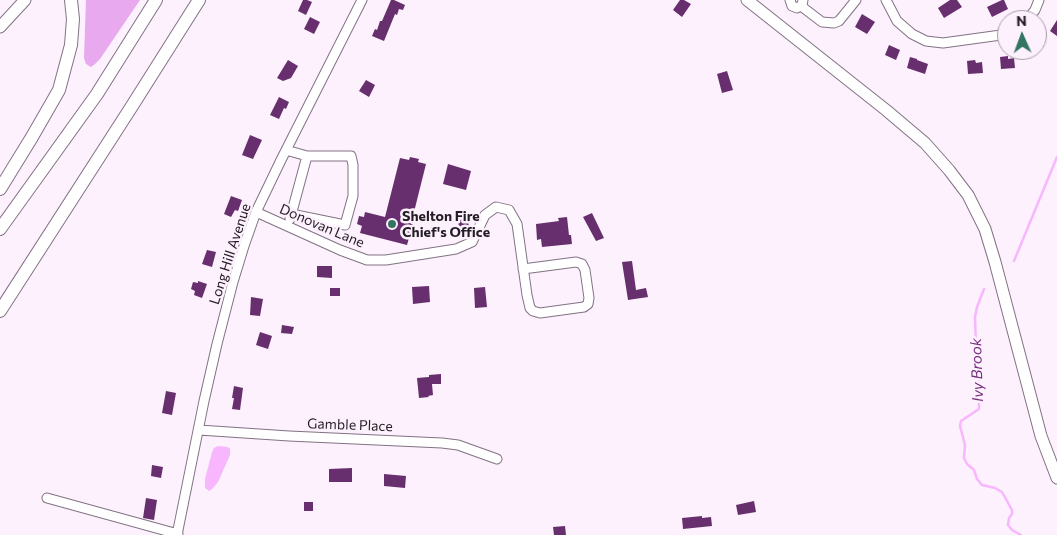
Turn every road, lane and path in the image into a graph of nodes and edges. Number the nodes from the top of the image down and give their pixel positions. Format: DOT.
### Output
graph roads {
  1 [pos="25,0"];
  2 [pos="72,0"];
  3 [pos="156,0"];
  4 [pos="199,0"];
  5 [pos="362,0"];
  6 [pos="747,0"];
  7 [pos="790,0"];
  8 [pos="856,0"];
  9 [pos="886,0"];
  10 [pos="802,3"];
  11 [pos="0,28"];
  12 [pos="997,36"];
  13 [pos="286,150"];
  14 [pos="307,156"];
  15 [pos="0,189"];
  16 [pos="256,212"];
  17 [pos="291,214"];
  18 [pos="288,227"];
  19 [pos="0,229"];
  20 [pos="523,269"];
  21 [pos="0,311"];
  22 [pos="199,430"];
  23 [pos="497,459"];
  24 [pos="1057,478"];
  25 [pos="47,498"];
  26 [pos="177,534"];
  1 -- 11 [label="main road"];
  2 -- 15 [label="highway"];
  3 -- 19 [label="highway"];
  4 -- 21 [label="highway"];
  5 -- 13 [label="street, Long Hill Avenue"];
  6 -- 24 [label="main road"];
  7 -- 10 [label="street"];
  8 -- 10 [label="street"];
  9 -- 12 [label="street"];
  13 -- 14 [label="street"];
  13 -- 16 [label="street, Long Hill Avenue"];
  14 -- 17 [label="street"];
  14 -- 17 [label="street"];
  16 -- 18 [label="street, Donovan Lane"];
  16 -- 22 [label="street, Long Hill Avenue"];
  17 -- 18 [label="street"];
  18 -- 20 [label="street, Donovan Lane"];
  20 -- 20 [label="street, Donovan Lane"];
  22 -- 23 [label="street, Gamble Place"];
  22 -- 26 [label="street, Long Hill Avenue"];
  25 -- 26 [label="street"];
}
